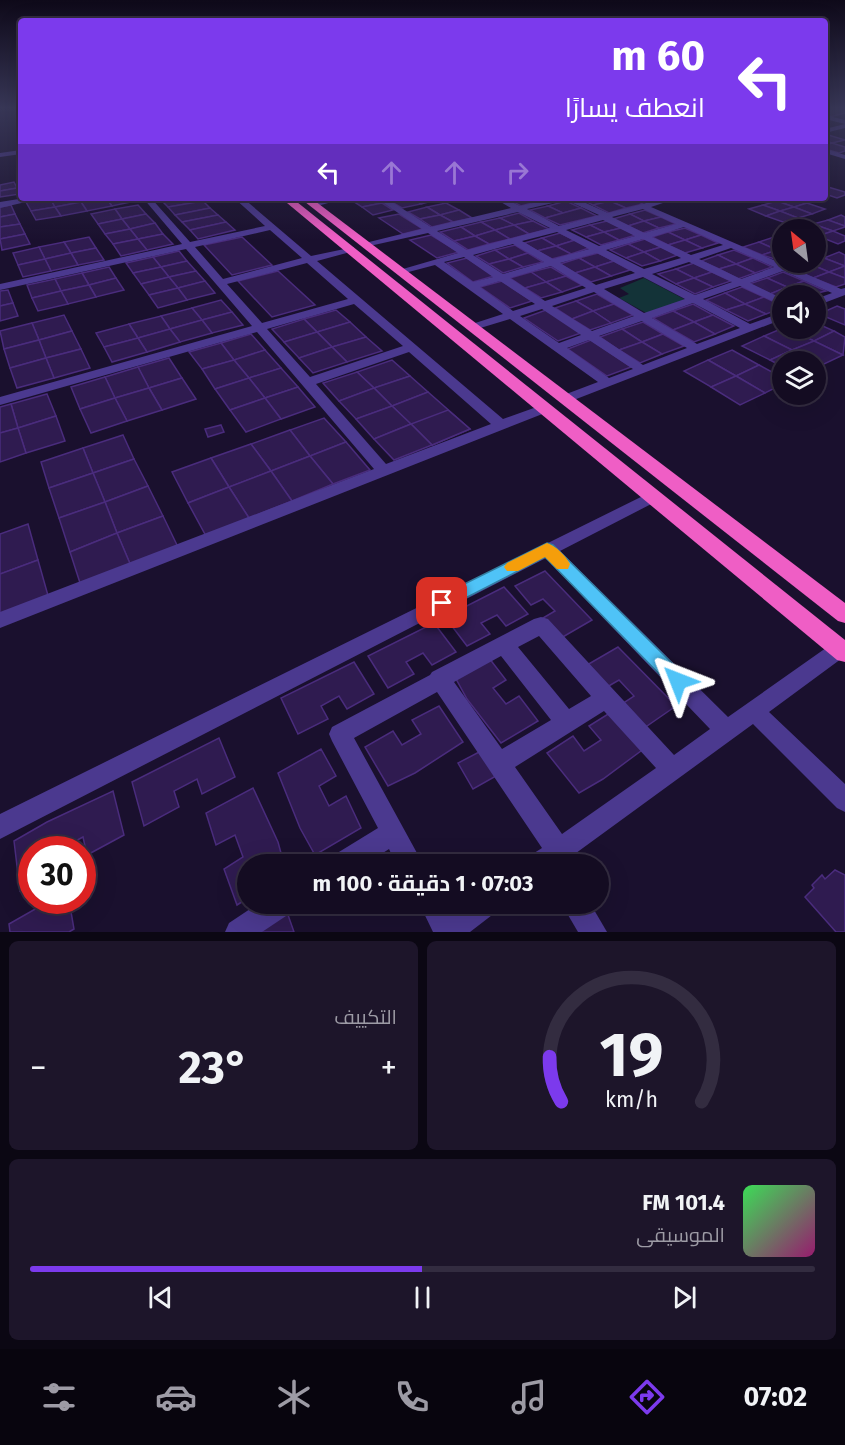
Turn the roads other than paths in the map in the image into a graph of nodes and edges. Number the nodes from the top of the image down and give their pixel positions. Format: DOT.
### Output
graph roads {
  1 [pos="18,152"];
  2 [pos="0,155"];
  3 [pos="843,156"];
  4 [pos="828,158"];
  5 [pos="22,201"];
  6 [pos="150,201"];
  7 [pos="242,201"];
  8 [pos="290,201"];
  9 [pos="309,201"];
  10 [pos="385,201"];
  11 [pos="504,201"];
  12 [pos="553,201"];
  13 [pos="572,201"];
  14 [pos="664,201"];
  15 [pos="0,205"];
  16 [pos="645,207"];
  17 [pos="519,209"];
  18 [pos="606,217"];
  19 [pos="685,224"];
  20 [pos="272,227"];
  21 [pos="560,229"];
  22 [pos="430,230"];
  23 [pos="645,236"];
  24 [pos="515,241"];
  25 [pos="190,245"];
  26 [pos="368,245"];
  27 [pos="732,245"];
  28 [pos="351,249"];
  29 [pos="600,249"];
  30 [pos="467,254"];
  31 [pos="690,258"];
  32 [pos="309,260"];
  33 [pos="436,261"];
  34 [pos="551,263"];
  35 [pos="772,263"];
  36 [pos="401,271"];
  37 [pos="645,272"];
  38 [pos="772,272"];
  39 [pos="795,273"];
  40 [pos="502,277"];
  41 [pos="221,282"];
  42 [pos="742,282"];
  43 [pos="472,286"];
  44 [pos="0,288"];
  45 [pos="595,289"];
  46 [pos="843,292"];
  47 [pos="772,297"];
  48 [pos="696,299"];
  49 [pos="826,299"];
  50 [pos="355,300"];
  51 [pos="544,305"];
  52 [pos="513,315"];
  53 [pos="644,317"];
  54 [pos="772,319"];
  55 [pos="261,327"];
  56 [pos="473,327"];
  57 [pos="750,328"];
  58 [pos="591,336"];
  59 [pos="411,347"];
  60 [pos="558,347"];
  61 [pos="697,348"];
  62 [pos="643,370"];
  63 [pos="309,382"];
  64 [pos="608,383"];
  65 [pos="566,399"];
  66 [pos="0,401"];
  67 [pos="545,408"];
  68 [pos="501,425"];
  69 [pos="384,471"];
  70 [pos="653,496"];
  71 [pos="547,549"];
  72 [pos="845,615"];
  73 [pos="0,620"];
  74 [pos="504,645"];
  75 [pos="842,651"];
  76 [pos="439,678"];
  77 [pos="606,698"];
  78 [pos="754,711"];
  79 [pos="567,724"];
  80 [pos="726,730"];
  81 [pos="498,764"];
  82 [pos="672,770"];
  83 [pos="845,800"];
  84 [pos="0,827"];
  85 [pos="393,832"];
  86 [pos="359,854"];
  87 [pos="405,854"];
  88 [pos="544,854"];
  89 [pos="555,854"];
  90 [pos="266,914"];
  91 [pos="438,914"];
  92 [pos="472,914"];
  93 [pos="582,914"];
  94 [pos="238,932"];
  95 [pos="448,932"];
  96 [pos="594,932"];
  1 -- 2 [label="street"];
  3 -- 4 [label="street"];
  5 -- 15 [label="street"];
  6 -- 25 [label="street"];
  7 -- 20 [label="street"];
  8 -- 28 [label="highway"];
  9 -- 26 [label="highway"];
  10 -- 22 [label="street"];
  11 -- 17 [label="street"];
  12 -- 17 [label="street"];
  13 -- 18 [label="street"];
  14 -- 16 [label="street"];
  16 -- 18 [label="street"];
  16 -- 19 [label="street"];
  17 -- 21 [label="street"];
  17 -- 22 [label="street"];
  18 -- 21 [label="street"];
  18 -- 23 [label="street"];
  19 -- 23 [label="street"];
  19 -- 27 [label="street"];
  20 -- 25 [label="street"];
  20 -- 32 [label="street"];
  21 -- 24 [label="street"];
  21 -- 29 [label="street"];
  22 -- 26 [label="street"];
  22 -- 30 [label="street"];
  23 -- 29 [label="street"];
  23 -- 31 [label="street"];
  24 -- 30 [label="street"];
  24 -- 34 [label="street"];
  25 -- 41 [label="street"];
  25 -- 44 [label="street"];
  26 -- 36 [label="highway"];
  27 -- 31 [label="street"];
  27 -- 35 [label="street"];
  28 -- 32 [label="street"];
  28 -- 67 [label="highway"];
  29 -- 34 [label="street"];
  29 -- 37 [label="street"];
  30 -- 33 [label="street"];
  30 -- 40 [label="street"];
  31 -- 37 [label="street"];
  31 -- 42 [label="street"];
  32 -- 41 [label="street"];
  32 -- 50 [label="street"];
  33 -- 36 [label="street"];
  33 -- 43 [label="street"];
  34 -- 40 [label="street"];
  34 -- 45 [label="street"];
  36 -- 56 [label="highway"];
  37 -- 45 [label="street"];
  37 -- 48 [label="street"];
  38 -- 42 [label="street"];
  39 -- 46 [label="street"];
  40 -- 43 [label="street"];
  40 -- 51 [label="street"];
  41 -- 55 [label="street"];
  42 -- 47 [label="street"];
  42 -- 48 [label="street"];
  43 -- 52 [label="street"];
  45 -- 51 [label="street"];
  45 -- 53 [label="street"];
  46 -- 49 [label="street"];
  48 -- 53 [label="street"];
  48 -- 57 [label="street"];
  50 -- 55 [label="street"];
  50 -- 59 [label="street"];
  51 -- 52 [label="street"];
  51 -- 58 [label="street"];
  52 -- 56 [label="street"];
  52 -- 60 [label="street"];
  53 -- 58 [label="street"];
  53 -- 61 [label="street"];
  54 -- 57 [label="street"];
  55 -- 63 [label="street"];
  55 -- 66 [label="street"];
  56 -- 65 [label="highway"];
  57 -- 61 [label="street"];
  58 -- 60 [label="street"];
  58 -- 62 [label="street"];
  59 -- 63 [label="street"];
  59 -- 68 [label="street"];
  60 -- 64 [label="street"];
  61 -- 62 [label="street"];
  62 -- 64 [label="street"];
  63 -- 69 [label="street"];
  64 -- 65 [label="street"];
  65 -- 72 [label="highway"];
  67 -- 68 [label="street"];
  67 -- 70 [label="highway"];
  68 -- 69 [label="street"];
  69 -- 73 [label="street"];
  70 -- 71 [label="street"];
  70 -- 75 [label="highway"];
  71 -- 80 [label="street"];
  71 -- 84 [label="street"];
  74 -- 76 [label="street"];
  74 -- 77 [label="street"];
  74 -- 79 [label="street"];
  75 -- 78 [label="street"];
  76 -- 81 [label="street"];
  76 -- 85 [label="street"];
  77 -- 79 [label="street"];
  77 -- 82 [label="street"];
  78 -- 80 [label="street"];
  78 -- 83 [label="street"];
  79 -- 81 [label="street"];
  80 -- 82 [label="street"];
  81 -- 88 [label="street"];
  82 -- 89 [label="street"];
  85 -- 86 [label="street"];
  85 -- 87 [label="street"];
  90 -- 94 [label="street"];
  91 -- 95 [label="street"];
  92 -- 95 [label="street"];
  93 -- 96 [label="street"];
}
